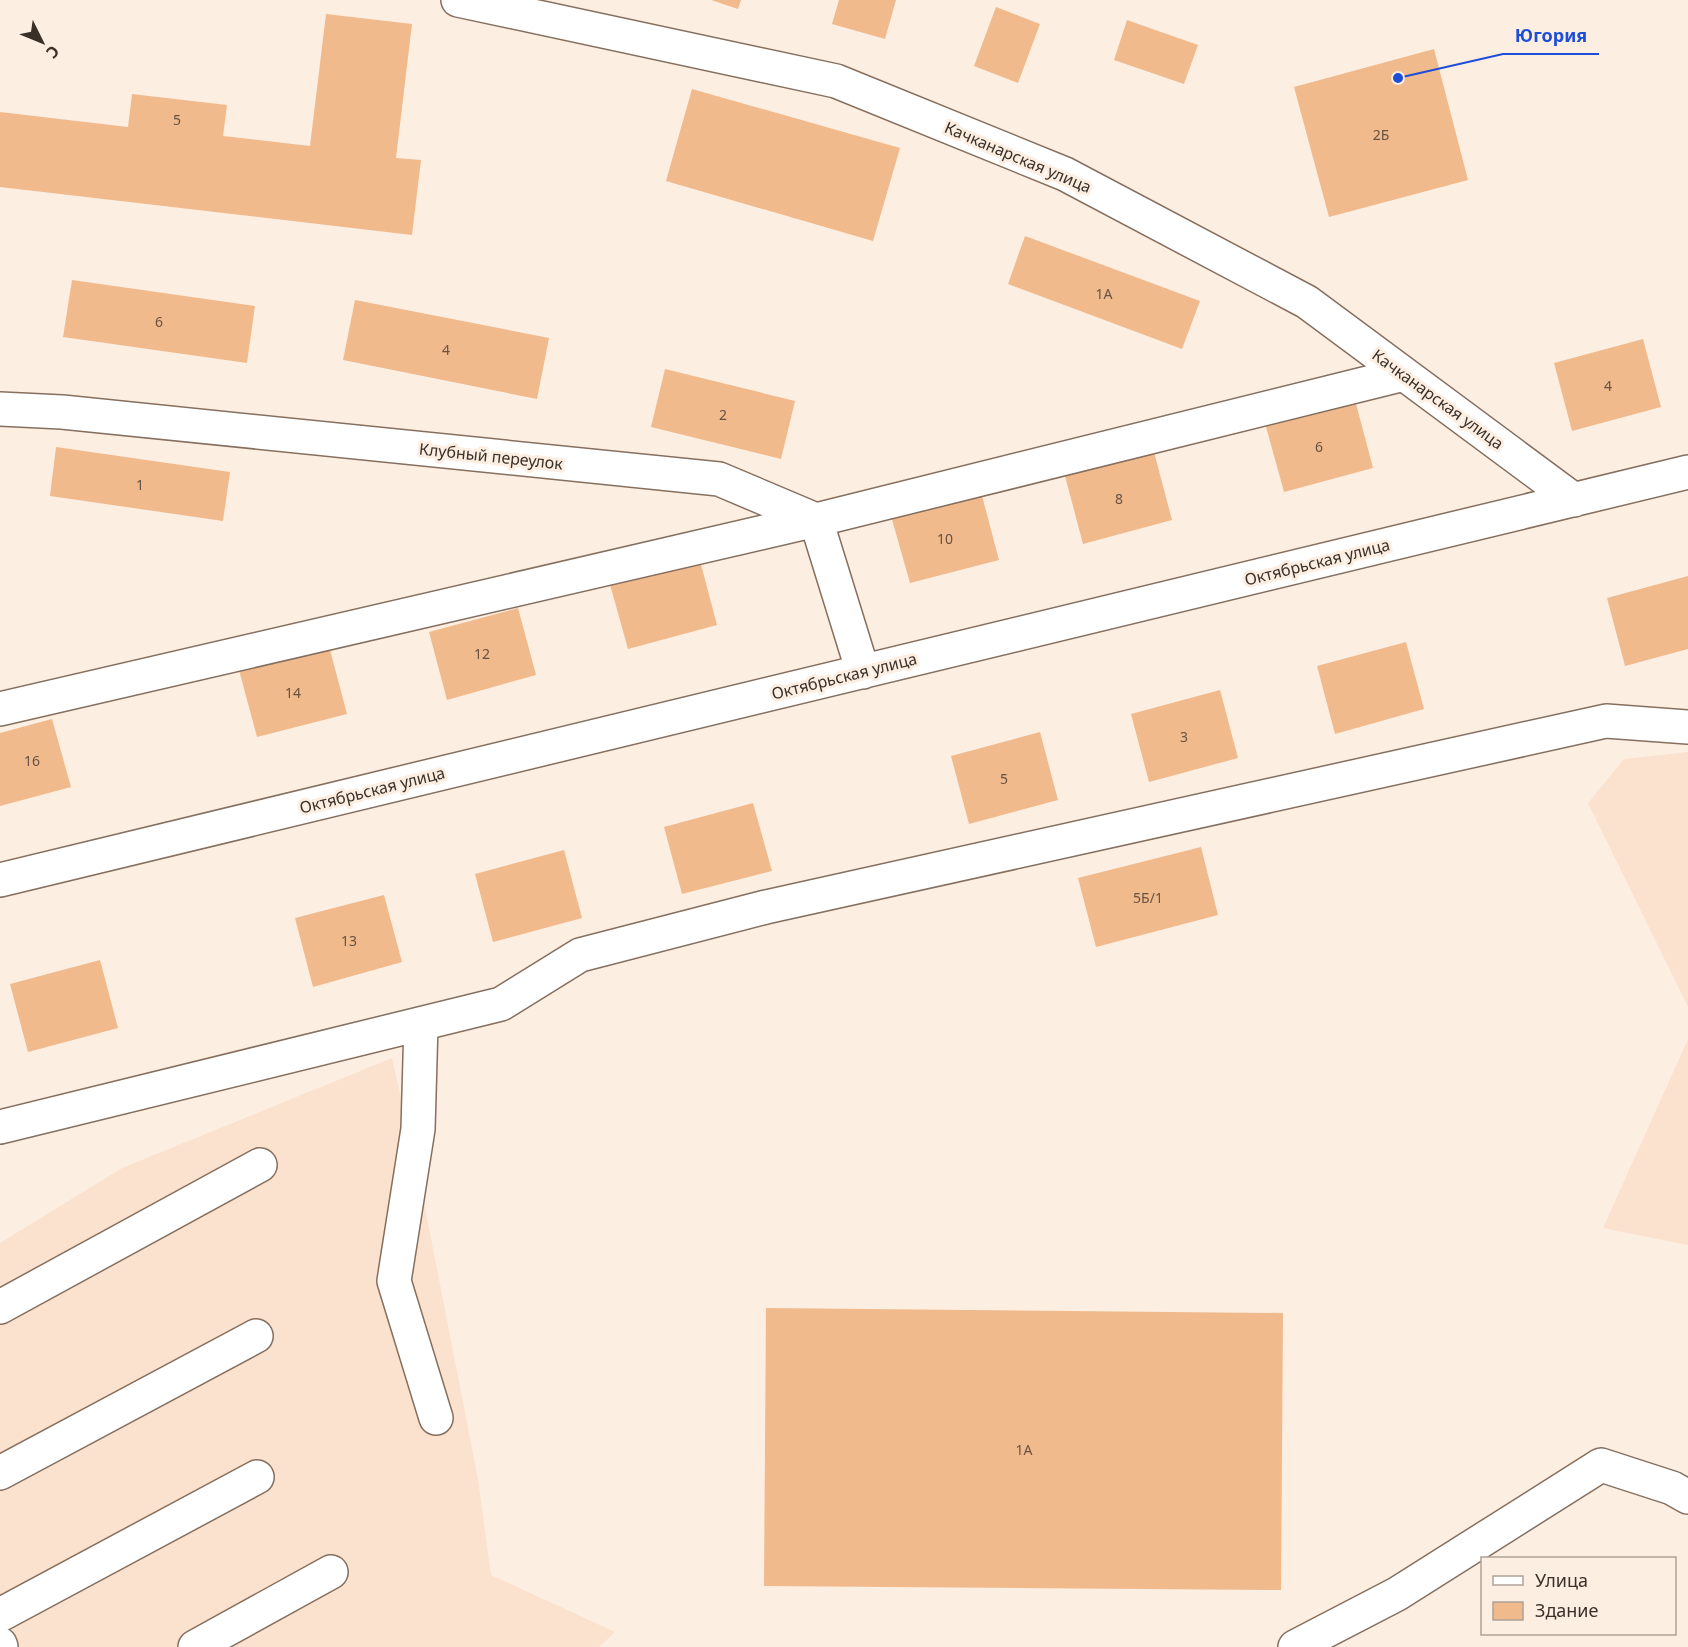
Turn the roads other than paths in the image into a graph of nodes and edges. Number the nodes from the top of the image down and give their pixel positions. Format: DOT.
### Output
graph roads {
  1 [pos="458,0"];
  2 [pos="1404,374"];
  3 [pos="0,409"];
  4 [pos="1688,472"];
  5 [pos="1574,500"];
  6 [pos="816,520"];
  7 [pos="863,672"];
  8 [pos="0,709"];
  9 [pos="1688,727"];
  10 [pos="0,880"];
  11 [pos="421,1024"];
  12 [pos="0,1127"];
  13 [pos="260,1165"];
  14 [pos="0,1307"];
  15 [pos="256,1336"];
  16 [pos="436,1418"];
  17 [pos="0,1473"];
  18 [pos="257,1477"];
  19 [pos="1688,1497"];
  20 [pos="331,1572"];
  21 [pos="0,1615"];
  22 [pos="195,1647"];
  23 [pos="1295,1647"];
  1 -- 2 [label="street, Качканарская улица"];
  2 -- 5 [label="street, Качканарская улица"];
  2 -- 6 [label="street"];
  3 -- 6 [label="street, Клубный переулок"];
  4 -- 5 [label="street, Октябрьская улица"];
  5 -- 7 [label="street, Октябрьская улица"];
  6 -- 7 [label="street"];
  6 -- 8 [label="street"];
  7 -- 10 [label="street, Октябрьская улица"];
  9 -- 11 [label="street"];
  11 -- 12 [label="street"];
  11 -- 16 [label="street"];
  13 -- 14 [label="street"];
  15 -- 17 [label="street"];
  18 -- 21 [label="street"];
  19 -- 23 [label="street"];
  20 -- 22 [label="street"];
}
